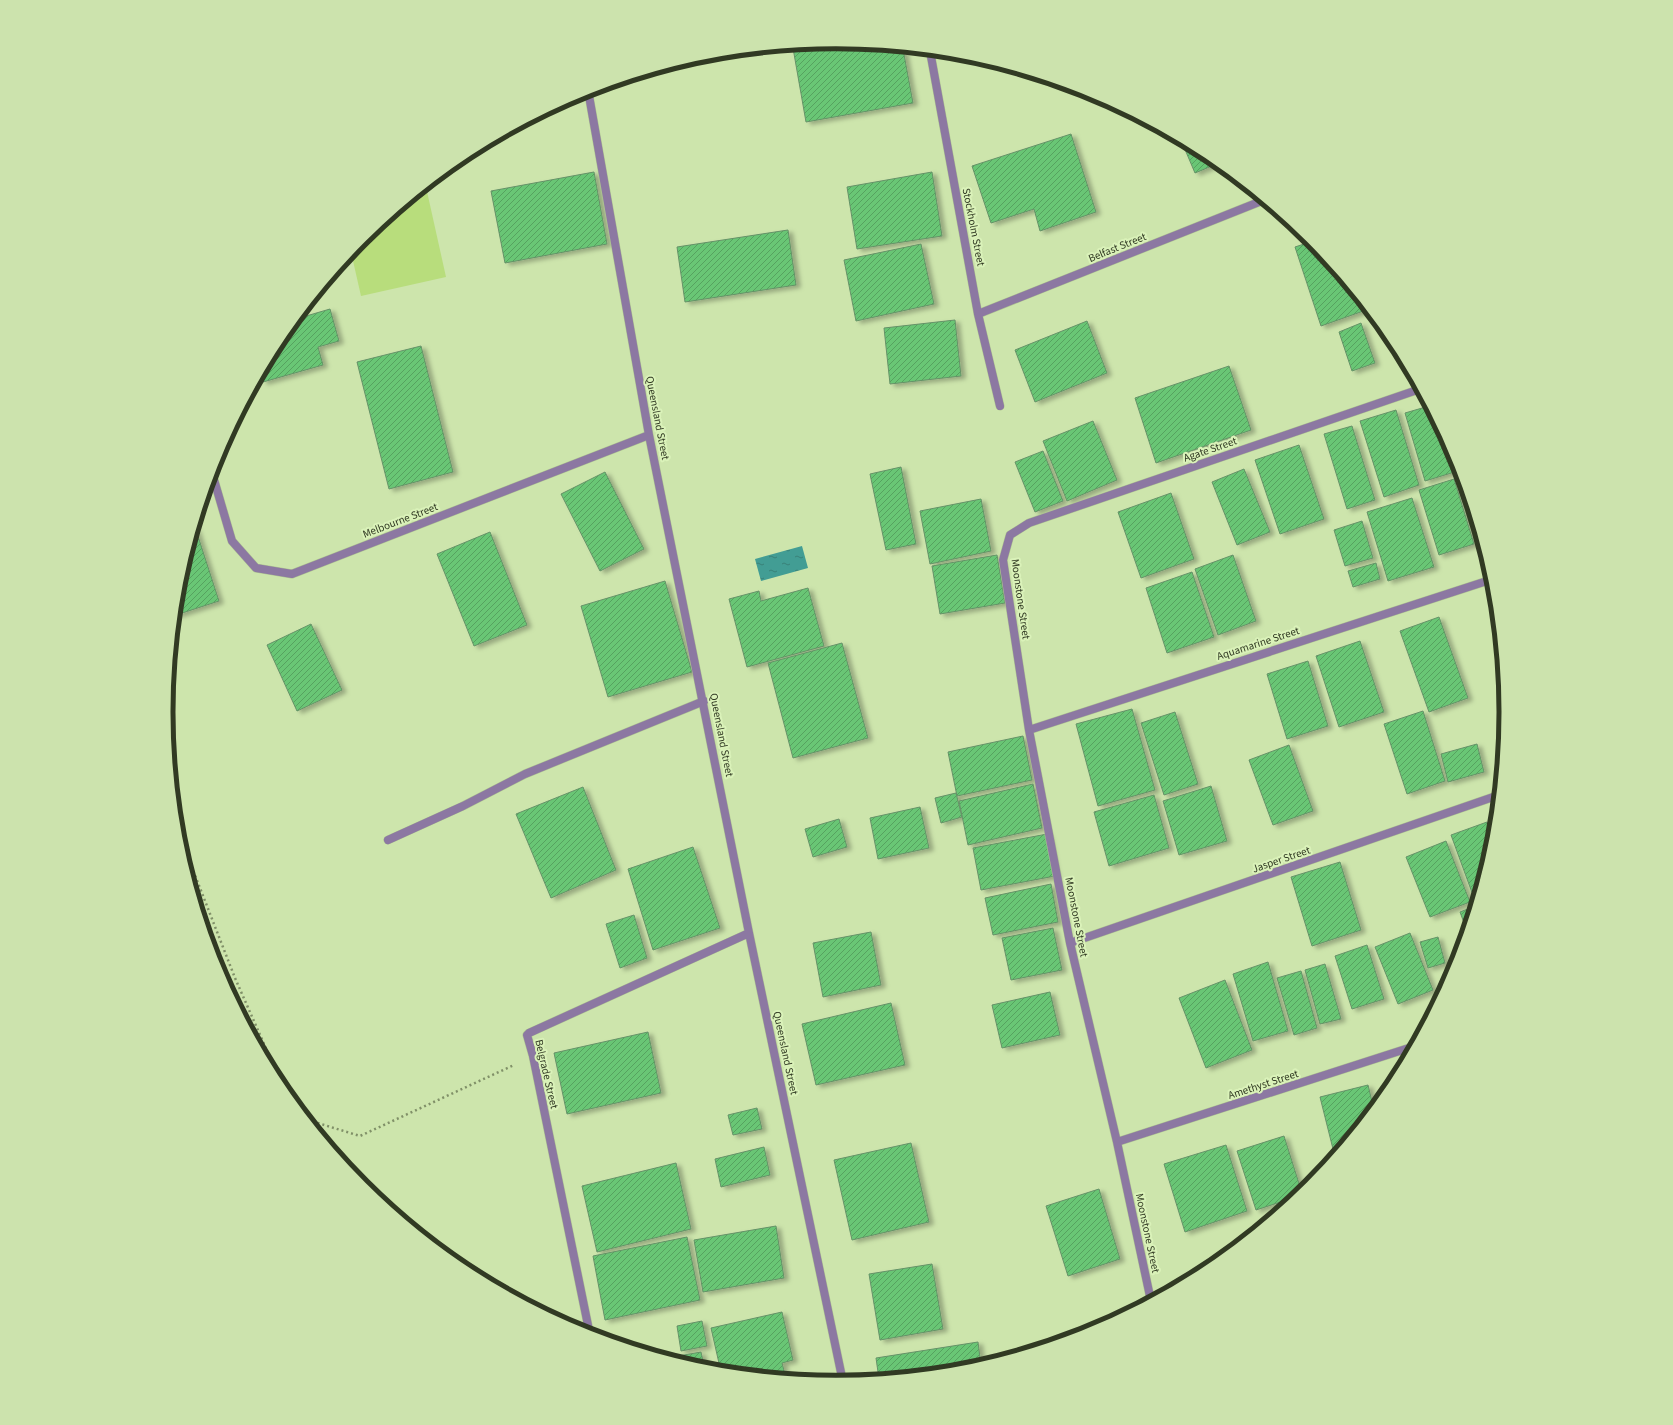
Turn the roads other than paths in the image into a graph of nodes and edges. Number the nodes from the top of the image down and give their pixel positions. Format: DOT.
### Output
graph roads {
  1 [pos="931,56"];
  2 [pos="589,97"];
  3 [pos="1259,202"];
  4 [pos="978,314"];
  5 [pos="1416,390"];
  6 [pos="1000,406"];
  7 [pos="649,435"];
  8 [pos="215,482"];
  9 [pos="1010,535"];
  10 [pos="1487,581"];
  11 [pos="704,701"];
  12 [pos="1029,730"];
  13 [pos="1494,797"];
  14 [pos="388,840"];
  15 [pos="749,932"];
  16 [pos="1070,943"];
  17 [pos="1408,1048"];
  18 [pos="1117,1142"];
  19 [pos="1150,1297"];
  20 [pos="588,1327"];
  21 [pos="842,1376"];
  1 -- 4 [label="street, Stockholm Street"];
  2 -- 7 [label="street, Queensland Street"];
  3 -- 4 [label="street, Belfast Street"];
  4 -- 6 [label="street, Stockholm Street"];
  5 -- 9 [label="street, Agate Street"];
  7 -- 8 [label="street, Melbourne Street"];
  7 -- 11 [label="street, Queensland Street"];
  9 -- 12 [label="street, Moonstone Street"];
  10 -- 12 [label="street, Aquamarine Street"];
  11 -- 14 [label="street"];
  11 -- 15 [label="street, Queensland Street"];
  12 -- 16 [label="street, Moonstone Street"];
  13 -- 16 [label="street, Jasper Street"];
  15 -- 20 [label="street, Belgrade Street"];
  15 -- 21 [label="street, Queensland Street"];
  16 -- 18 [label="street, Moonstone Street"];
  17 -- 18 [label="street, Amethyst Street"];
  18 -- 19 [label="street, Moonstone Street"];
}
